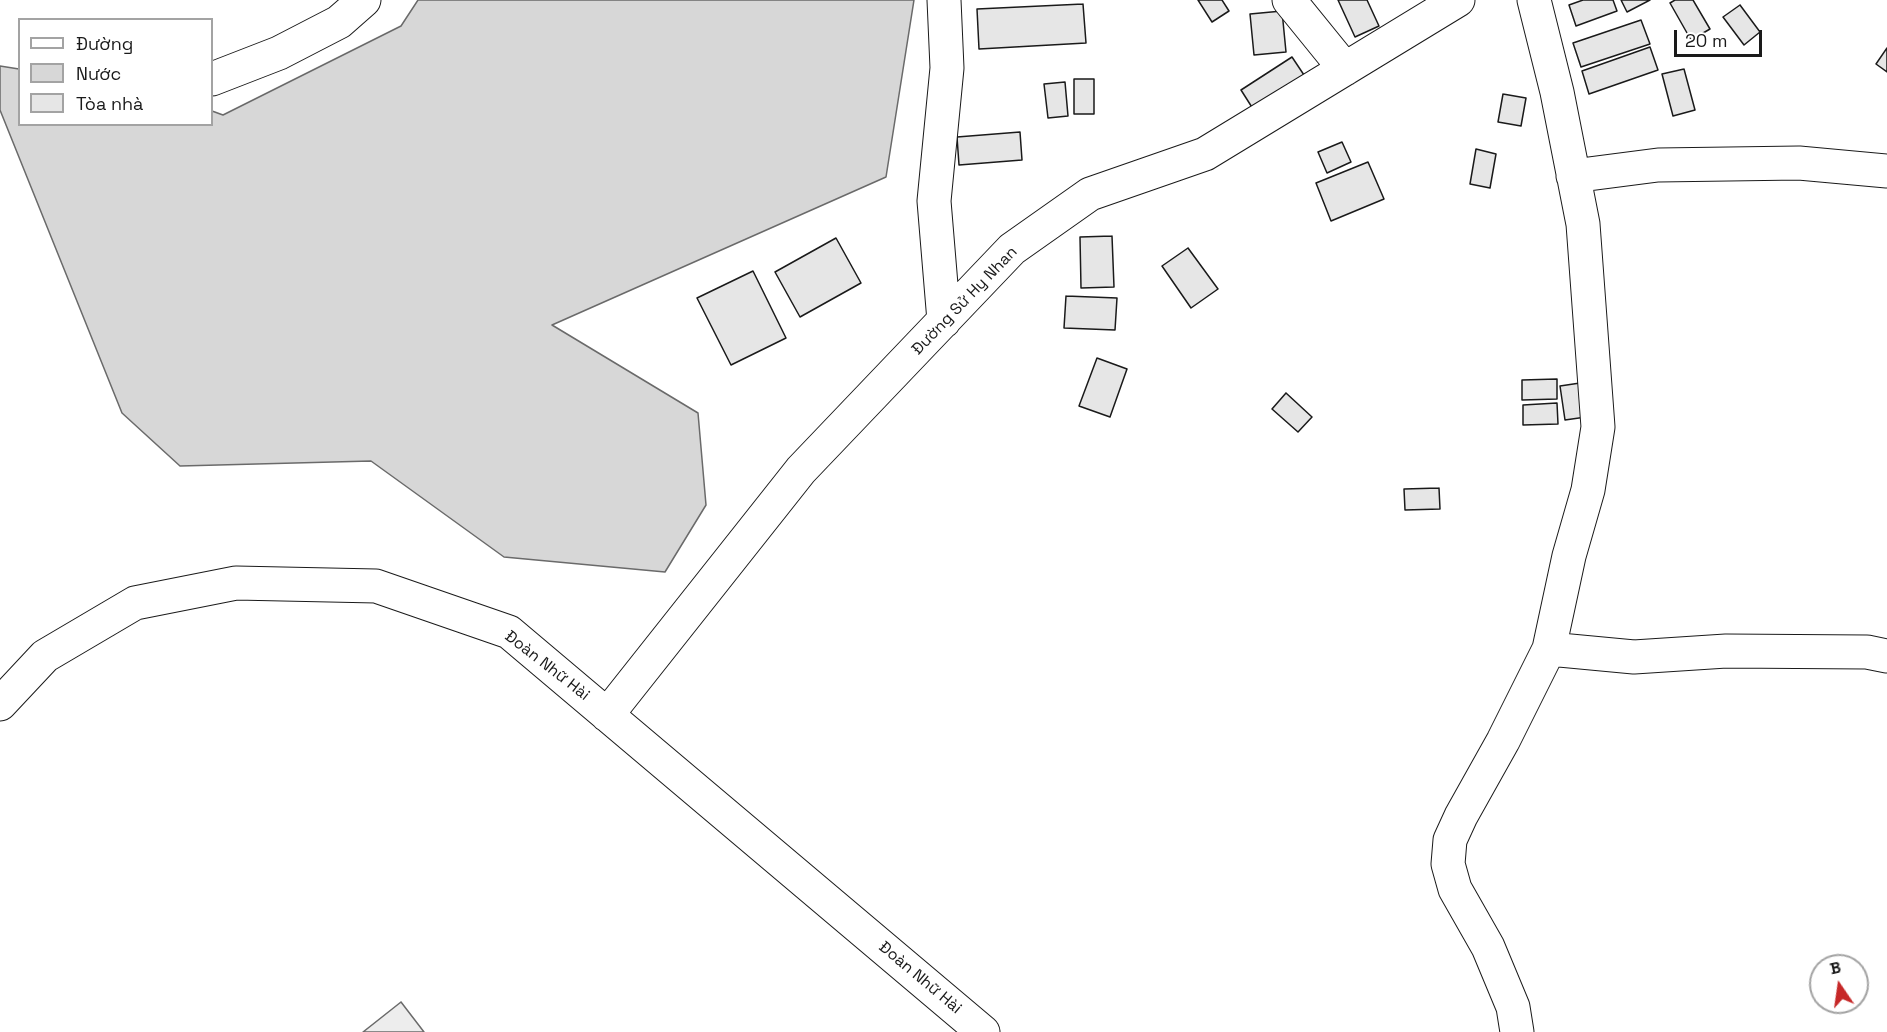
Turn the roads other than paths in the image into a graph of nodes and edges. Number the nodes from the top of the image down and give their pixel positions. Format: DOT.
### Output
graph roads {
  1 [pos="364,0"];
  2 [pos="944,0"];
  3 [pos="1289,0"];
  4 [pos="1458,0"];
  5 [pos="1534,0"];
  6 [pos="1345,69"];
  7 [pos="213,79"];
  8 [pos="1887,171"];
  9 [pos="1573,176"];
  10 [pos="944,321"];
  11 [pos="1549,649"];
  12 [pos="1887,656"];
  13 [pos="0,704"];
  14 [pos="608,715"];
  15 [pos="983,1032"];
  16 [pos="1517,1032"];
  1 -- 7 [label="street"];
  2 -- 10 [label="street"];
  3 -- 6 [label="street"];
  4 -- 6 [label="street, Đường Sử Hy Nhan"];
  5 -- 9 [label="street"];
  6 -- 10 [label="street, Đường Sử Hy Nhan"];
  8 -- 9 [label="street"];
  9 -- 11 [label="street"];
  10 -- 14 [label="street, Đường Sử Hy Nhan"];
  11 -- 12 [label="street"];
  11 -- 16 [label="street"];
  13 -- 14 [label="street, Đoàn Nhữ Hài"];
  14 -- 15 [label="street, Đoàn Nhữ Hài"];
}
